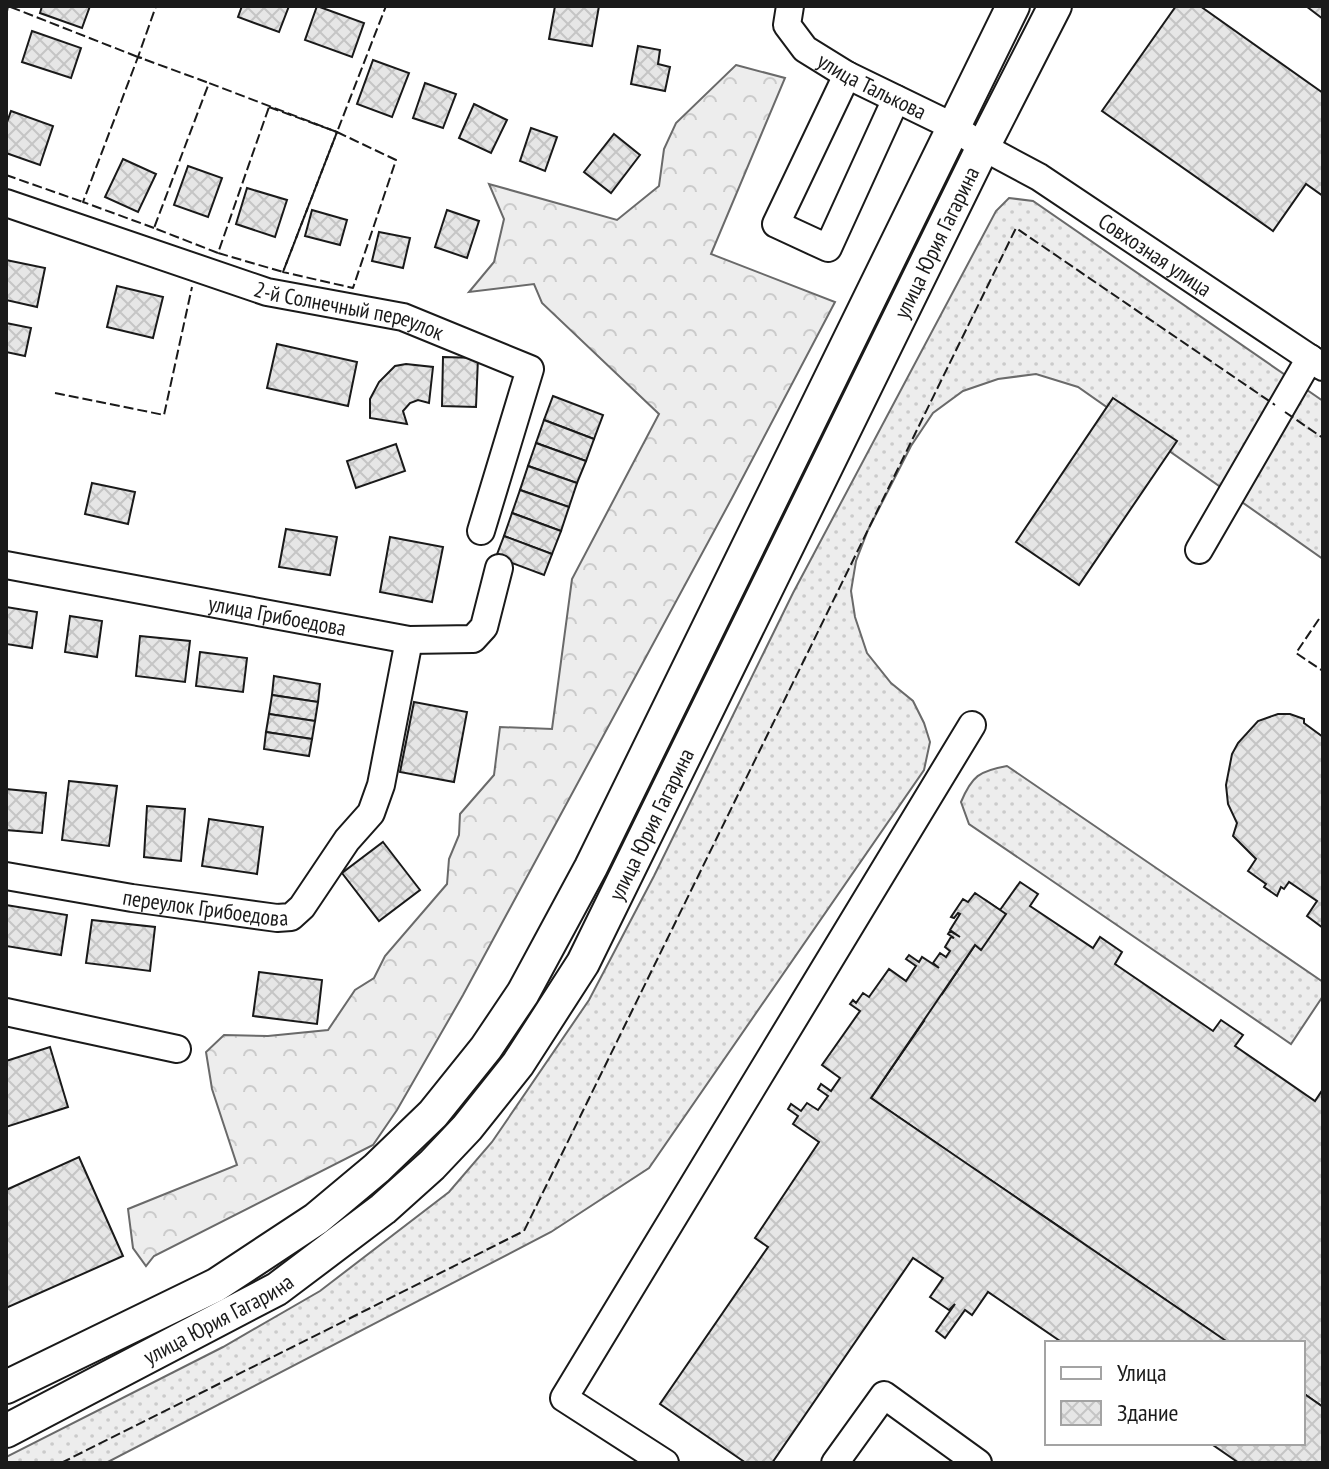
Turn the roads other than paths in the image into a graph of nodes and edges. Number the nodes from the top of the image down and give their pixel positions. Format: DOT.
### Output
graph roads {
  1 [pos="790,6"];
  2 [pos="1013,6"];
  3 [pos="1055,6"];
  4 [pos="847,75"];
  5 [pos="896,99"];
  6 [pos="952,126"];
  7 [pos="983,147"];
  8 [pos="6,203"];
  9 [pos="1316,362"];
  10 [pos="481,531"];
  11 [pos="1199,550"];
  12 [pos="6,565"];
  13 [pos="499,568"];
  14 [pos="409,640"];
  15 [pos="972,725"];
  16 [pos="6,876"];
  17 [pos="6,1012"];
  18 [pos="177,1049"];
  19 [pos="6,1387"];
  20 [pos="6,1431"];
  21 [pos="665,1463"];
  22 [pos="835,1463"];
  23 [pos="978,1463"];
  1 -- 4 [label="street, улица Талькова"];
  2 -- 6 [label="main road, улица Юрия Гагарина"];
  3 -- 7 [label="main road, улица Юрия Гагарина"];
  4 -- 5 [label="street, улица Талькова"];
  4 -- 5 [label="street"];
  5 -- 6 [label="street, улица Талькова"];
  6 -- 7 [label="street, улица Талькова"];
  6 -- 19 [label="main road, улица Юрия Гагарина"];
  7 -- 9 [label="street, Совхозная улица"];
  7 -- 20 [label="main road, улица Юрия Гагарина"];
  8 -- 10 [label="street, 2-й Солнечный переулок"];
  9 -- 11 [label="street"];
  12 -- 14 [label="street, улица Грибоедова"];
  13 -- 14 [label="street, улица Грибоедова"];
  14 -- 16 [label="street, переулок Грибоедова"];
  15 -- 21 [label="street"];
  17 -- 18 [label="street"];
  22 -- 23 [label="street"];
}
